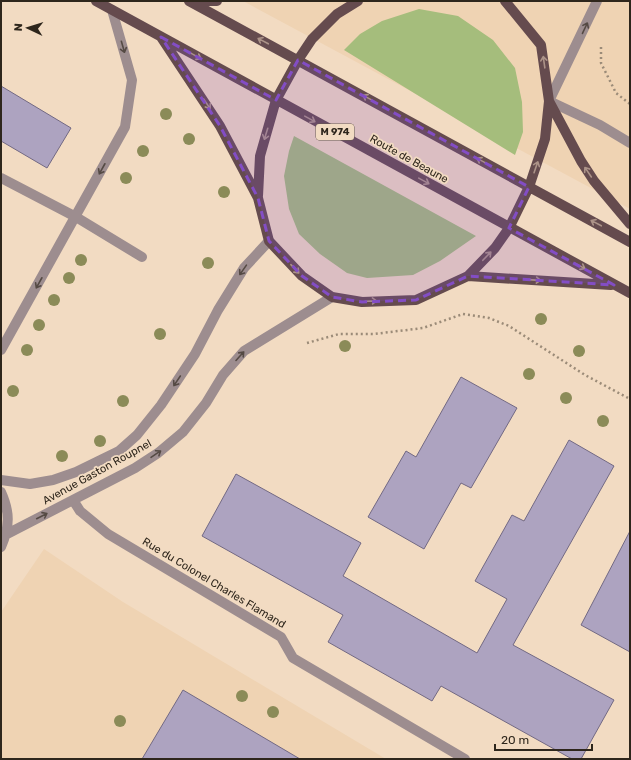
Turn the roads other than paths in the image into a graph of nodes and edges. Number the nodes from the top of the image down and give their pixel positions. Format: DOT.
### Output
graph roads {
  1 [pos="96,1"];
  2 [pos="189,1"];
  3 [pos="217,1"];
  4 [pos="358,1"];
  5 [pos="505,1"];
  6 [pos="597,1"];
  7 [pos="112,10"];
  8 [pos="162,37"];
  9 [pos="298,60"];
  10 [pos="276,100"];
  11 [pos="549,101"];
  12 [pos="630,143"];
  13 [pos="1,178"];
  14 [pos="529,187"];
  15 [pos="258,198"];
  16 [pos="76,217"];
  17 [pos="630,224"];
  18 [pos="508,228"];
  19 [pos="269,240"];
  20 [pos="630,242"];
  21 [pos="142,257"];
  22 [pos="468,276"];
  23 [pos="614,285"];
  24 [pos="630,293"];
  25 [pos="332,297"];
  26 [pos="1,350"];
  27 [pos="1,480"];
  28 [pos="1,492"];
  29 [pos="73,500"];
  30 [pos="7,534"];
  31 [pos="1,547"];
  32 [pos="465,759"];
  1 -- 7 [label="main road, Route de Beaune / M 974"];
  2 -- 3 [label="main road"];
  9 -- 2 [label="main road, one-way"];
  4 -- 9 [label="main road, Route de Beaune"];
  11 -- 5 [label="main road, Route de Beaune, one-way"];
  11 -- 6 [label="street, one-way"];
  7 -- 8 [label="main road, Route de Beaune / M 974"];
  7 -- 16 [label="street, one-way"];
  8 -- 10 [label="main road, Route de Beaune / M 974, one-way"];
  8 -- 15 [label="main road, Route de Beaune, one-way"];
  9 -- 10 [label="main road, Route de Beaune"];
  14 -- 9 [label="main road, one-way"];
  10 -- 15 [label="main road, Route de Beaune, one-way"];
  10 -- 18 [label="main road, Route de Beaune / M 974, one-way"];
  11 -- 12 [label="street"];
  14 -- 11 [label="main road, Route de Beaune, one-way"];
  17 -- 11 [label="main road, one-way"];
  13 -- 16 [label="street"];
  14 -- 18 [label="main road, Route de Beaune"];
  20 -- 14 [label="main road, one-way"];
  15 -- 19 [label="main road, Route de Beaune"];
  16 -- 21 [label="street"];
  16 -- 26 [label="street, one-way"];
  22 -- 18 [label="main road, Route de Beaune, one-way"];
  18 -- 23 [label="main road, Route de Beaune / M 974, one-way"];
  19 -- 25 [label="main road, Route de Beaune, one-way"];
  19 -- 27 [label="street, Avenue Gaston Roupnel, one-way"];
  22 -- 23 [label="main road, one-way"];
  25 -- 22 [label="main road, Route de Beaune, one-way"];
  23 -- 24 [label="main road, Route de Beaune / M 974"];
  29 -- 25 [label="street, Avenue Gaston Roupnel, one-way"];
  28 -- 30 [label="street"];
  30 -- 29 [label="street, Avenue Gaston Roupnel, one-way"];
  29 -- 32 [label="street, Rue du Colonel Charles Flamand"];
  30 -- 31 [label="street"];
}
